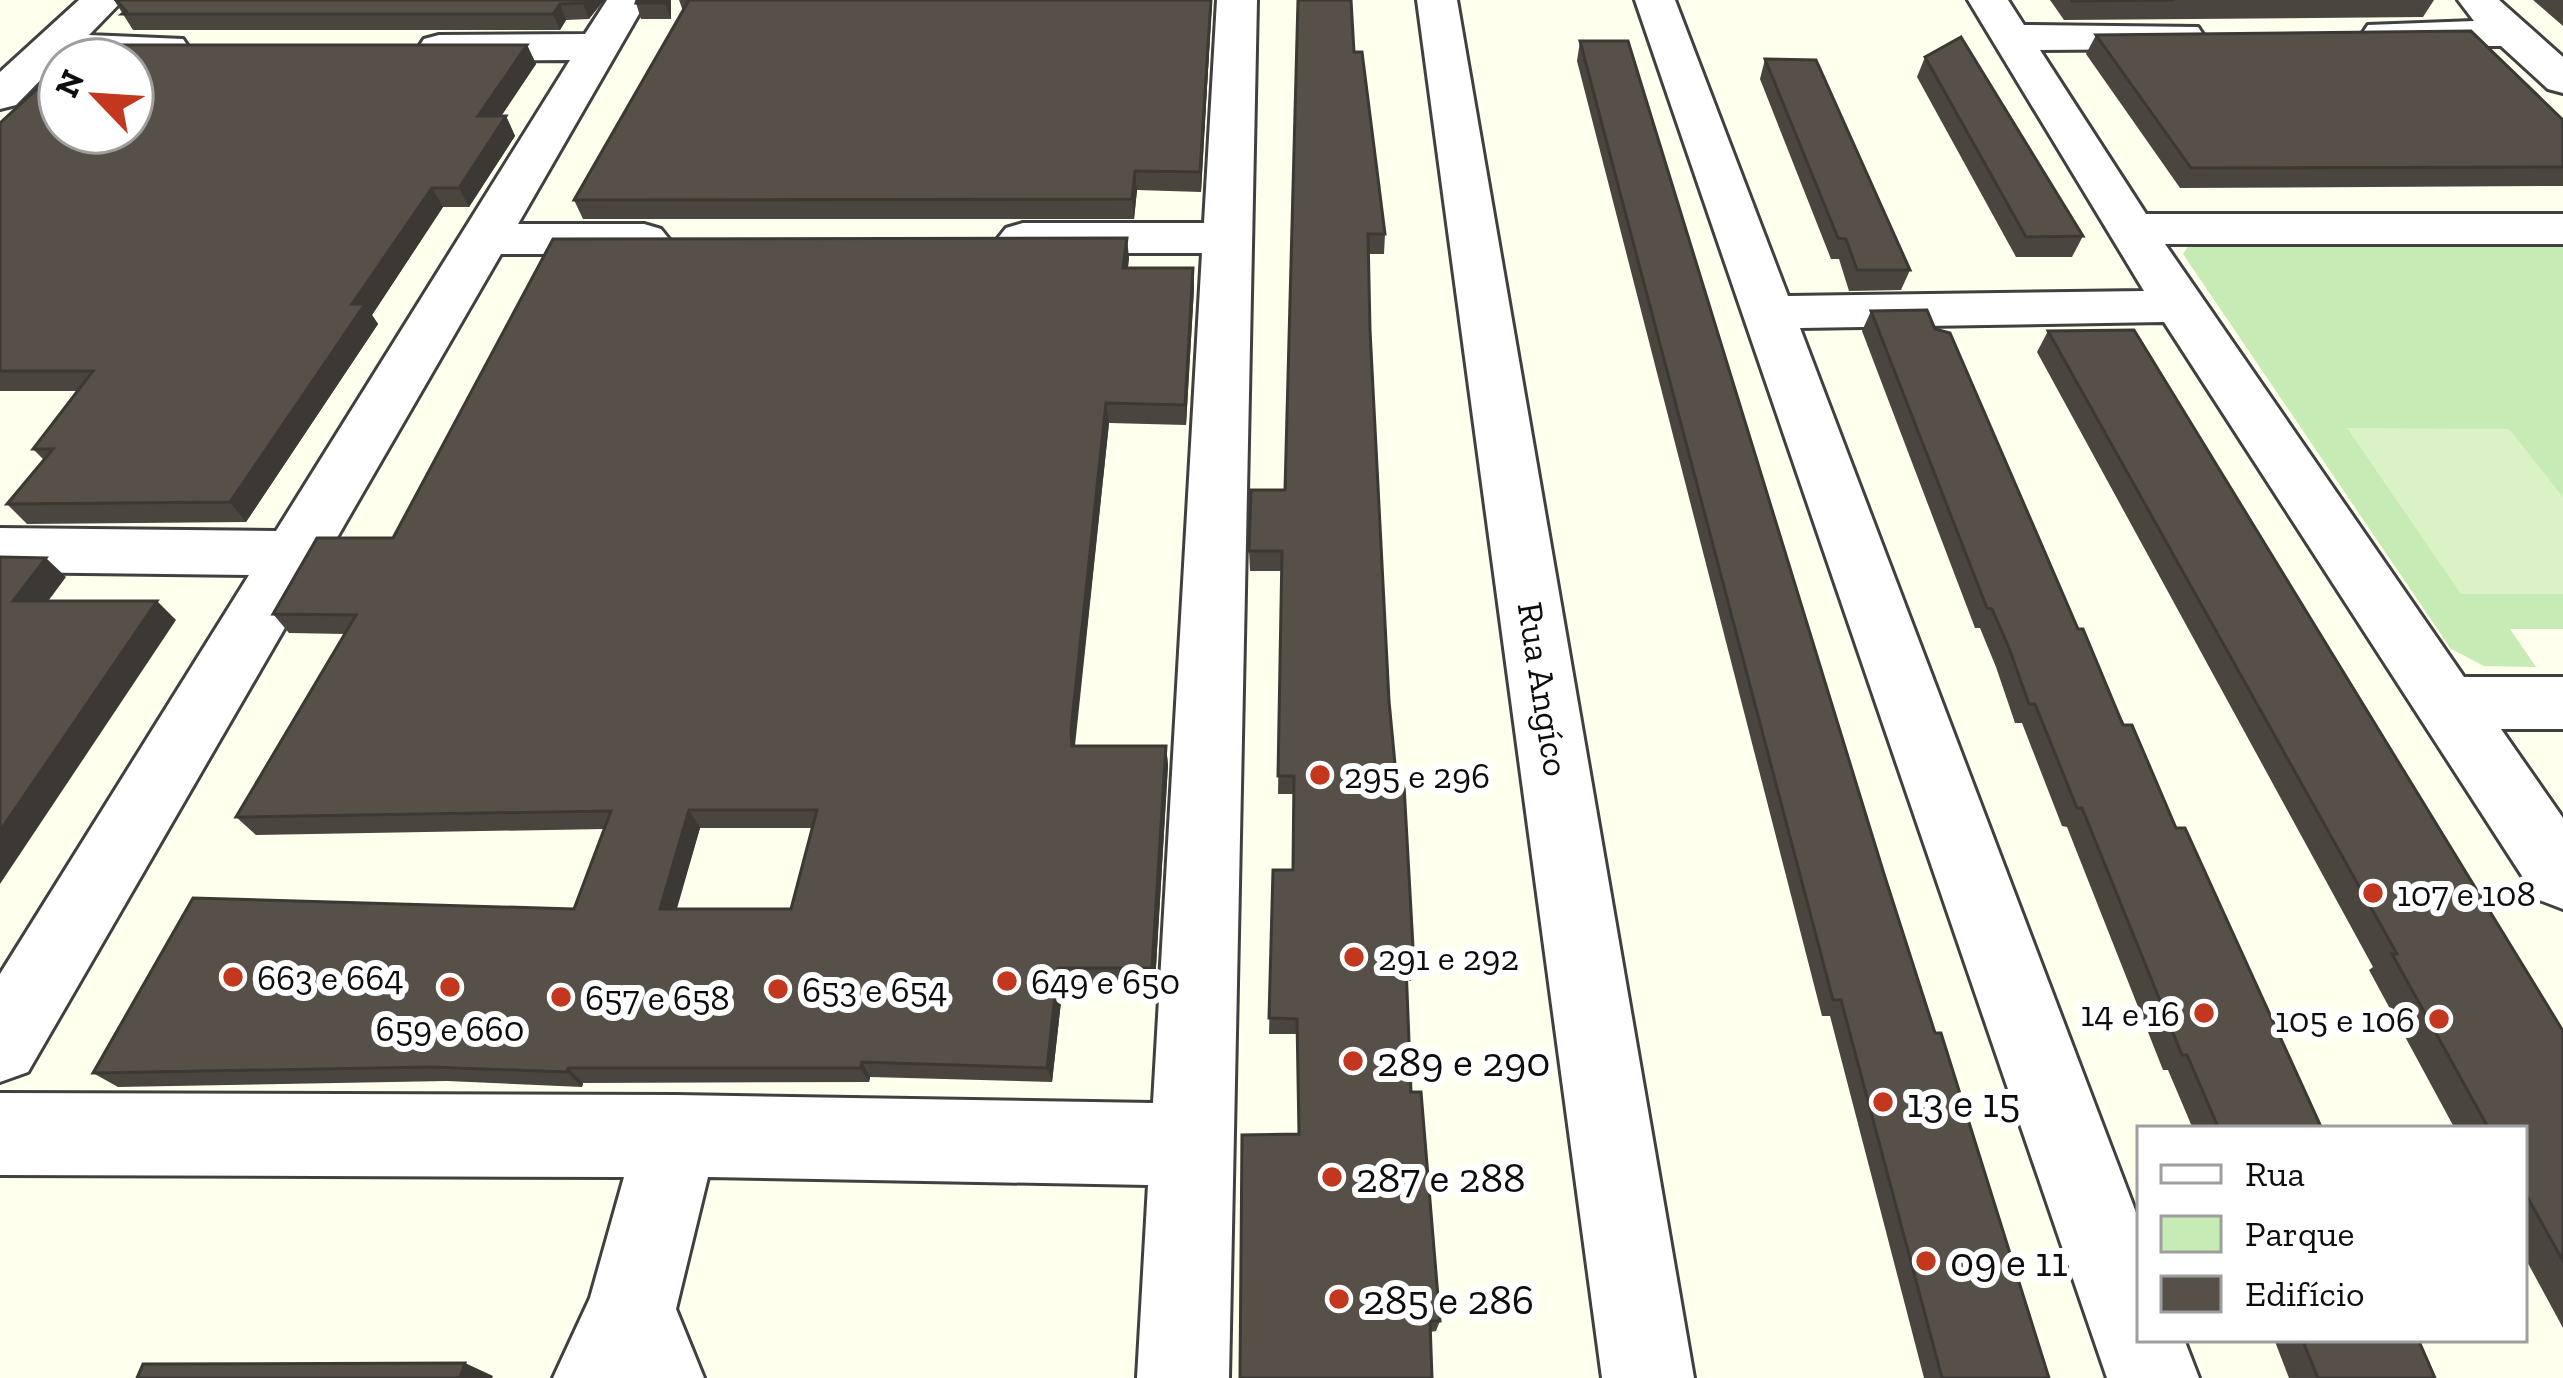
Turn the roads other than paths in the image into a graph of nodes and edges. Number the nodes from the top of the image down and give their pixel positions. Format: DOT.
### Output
graph roads {
  1 [pos="104,0"];
  2 [pos="1238,0"];
  3 [pos="1437,0"];
  4 [pos="1654,0"];
  5 [pos="2474,0"];
  6 [pos="2000,19"];
  7 [pos="613,24"];
  8 [pos="2511,33"];
  9 [pos="2345,34"];
  10 [pos="64,36"];
  11 [pos="2226,36"];
  12 [pos="156,48"];
  13 [pos="218,48"];
  14 [pos="408,48"];
  15 [pos="36,62"];
  16 [pos="2563,80"];
  17 [pos="0,96"];
  18 [pos="2134,229"];
  19 [pos="2563,229"];
  20 [pos="965,238"];
  21 [pos="1229,238"];
  22 [pos="485,239"];
  23 [pos="701,239"];
  24 [pos="2179,306"];
  25 [pos="1767,312"];
  26 [pos="0,550"];
  27 [pos="295,553"];
  28 [pos="2449,703"];
  29 [pos="2563,703"];
  30 [pos="2563,877"];
  31 [pos="0,1045"];
  32 [pos="0,1134"];
  33 [pos="677,1136"];
  34 [pos="1194,1145"];
  35 [pos="2137,1334"];
  36 [pos="2140,1342"];
  37 [pos="629,1355"];
  38 [pos="1183,1378"];
  39 [pos="1648,1378"];
  40 [pos="2153,1378"];
  1 -- 10 [label="street"];
  2 -- 21 [label="street"];
  3 -- 39 [label="street, Rua Angíco"];
  4 -- 25 [label="street"];
  5 -- 8 [label="street"];
  6 -- 11 [label="street"];
  6 -- 18 [label="street"];
  7 -- 14 [label="street"];
  7 -- 22 [label="street"];
  8 -- 9 [label="street"];
  8 -- 16 [label="street"];
  12 -- 13 [label="street"];
  15 -- 17 [label="street"];
  18 -- 19 [label="street"];
  18 -- 24 [label="street"];
  20 -- 21 [label="street"];
  21 -- 34 [label="street"];
  22 -- 23 [label="street"];
  22 -- 27 [label="street"];
  24 -- 25 [label="street"];
  24 -- 28 [label="street"];
  25 -- 35 [label="street"];
  26 -- 27 [label="street"];
  27 -- 31 [label="street"];
  28 -- 29 [label="street"];
  28 -- 30 [label="street"];
  32 -- 33 [label="street"];
  33 -- 34 [label="street"];
  33 -- 37 [label="street"];
  34 -- 38 [label="street"];
  36 -- 40 [label="street"];
}
